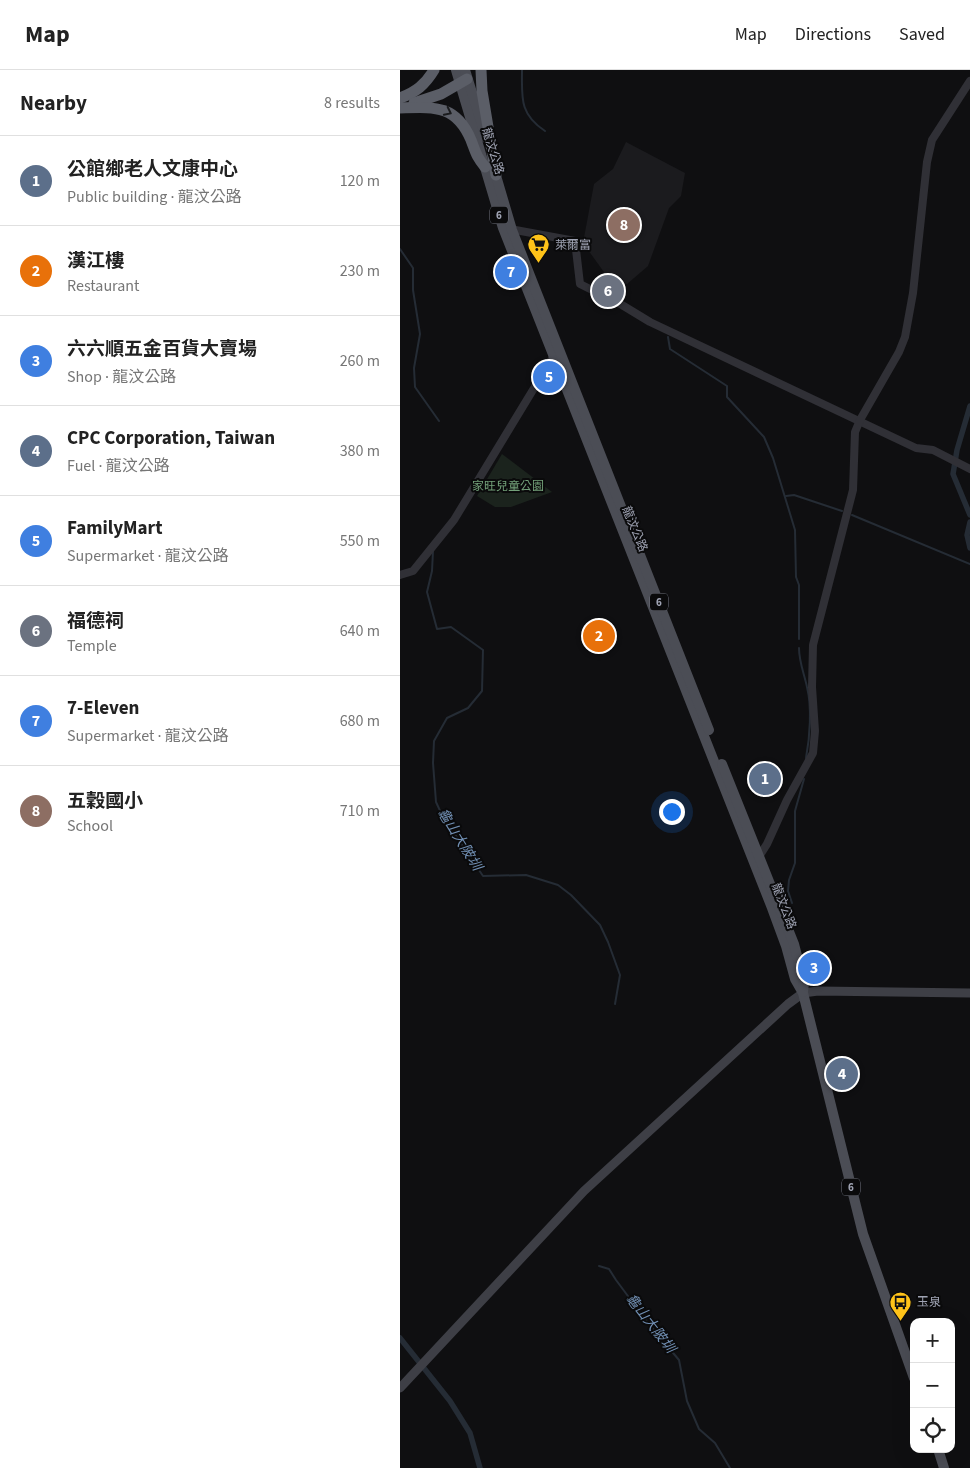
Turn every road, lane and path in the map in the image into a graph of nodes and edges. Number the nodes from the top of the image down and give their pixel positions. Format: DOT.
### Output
graph roads {
  1 [pos="434,70"];
  2 [pos="456,70"];
  3 [pos="480,70"];
  4 [pos="464,77"];
  5 [pos="970,81"];
  6 [pos="400,98"];
  7 [pos="400,108"];
  8 [pos="485,167"];
  9 [pos="496,175"];
  10 [pos="497,192"];
  11 [pos="507,229"];
  12 [pos="556,352"];
  13 [pos="860,420"];
  14 [pos="970,469"];
  15 [pos="400,576"];
  16 [pos="756,857"];
  17 [pos="803,993"];
  18 [pos="970,993"];
  19 [pos="910,1367"];
  20 [pos="400,1388"];
  21 [pos="939,1453"];
  22 [pos="944,1467"];
  1 -- 6 [label="highway"];
  2 -- 4 [label="main road, 龍汶公路 / 6"];
  3 -- 9 [label="highway"];
  4 -- 7 [label="highway"];
  4 -- 8 [label="main road, 龍汶公路 / 6"];
  4 -- 9 [label="main road, 龍汶公路 / 6"];
  5 -- 13 [label="street"];
  7 -- 8 [label="highway, one-way"];
  8 -- 10 [label="main road, 龍汶公路 / 6"];
  9 -- 10 [label="main road, 龍汶公路 / 6"];
  10 -- 11 [label="main road, 龍汶公路 / 6"];
  11 -- 12 [label="main road, 龍汶公路 / 6"];
  11 -- 13 [label="street"];
  12 -- 15 [label="street"];
  12 -- 16 [label="main road, 龍汶公路 / 6"];
  13 -- 14 [label="street"];
  13 -- 16 [label="street"];
  16 -- 17 [label="main road, 龍汶公路 / 6"];
  17 -- 18 [label="main road"];
  17 -- 19 [label="main road, 龍汶公路 / 6"];
  17 -- 20 [label="main road"];
  21 -- 22 [label="main road"];
}
